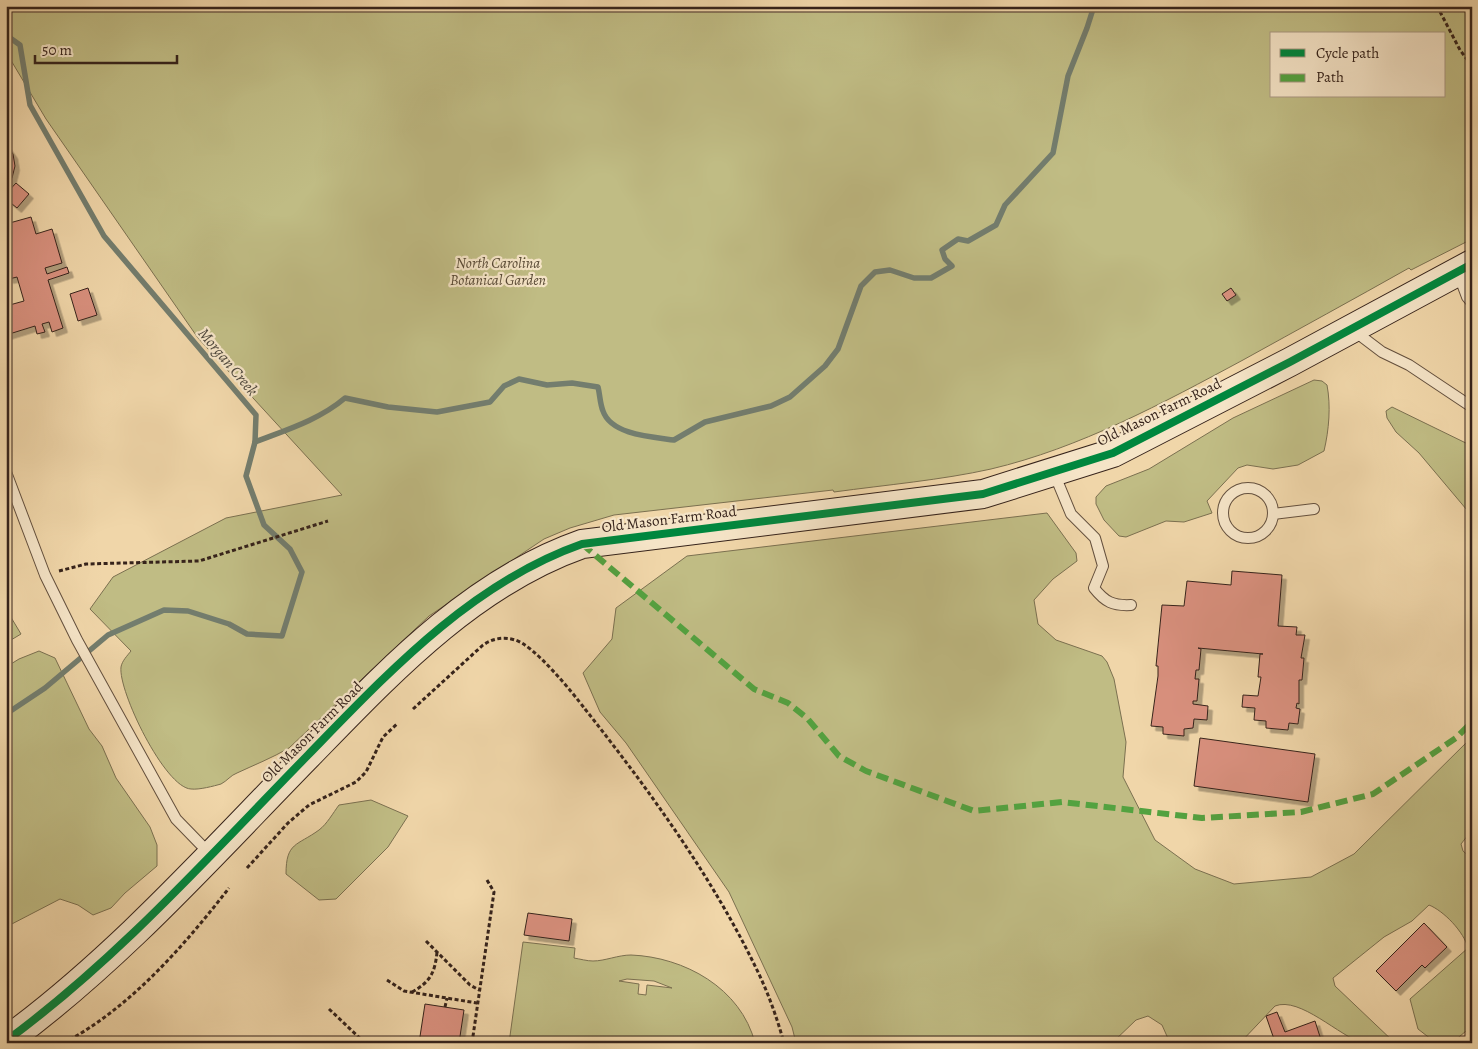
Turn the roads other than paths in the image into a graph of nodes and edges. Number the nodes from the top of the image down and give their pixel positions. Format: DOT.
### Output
graph roads {
  1 [pos="1465,268"];
  2 [pos="1472,303"];
  3 [pos="1352,328"];
  4 [pos="1472,407"];
  5 [pos="6,472"];
  6 [pos="1054,472"];
  7 [pos="1314,509"];
  8 [pos="1273,514"];
  9 [pos="1131,605"];
  10 [pos="211,855"];
  11 [pos="6,1041"];
  1 -- 2 [label="lane"];
  1 -- 3 [label="street, Old Mason Farm Road"];
  3 -- 4 [label="lane"];
  3 -- 6 [label="street, Old Mason Farm Road"];
  5 -- 10 [label="lane"];
  6 -- 9 [label="lane"];
  6 -- 10 [label="street, Old Mason Farm Road"];
  7 -- 8 [label="lane"];
  8 -- 8 [label="lane"];
  10 -- 11 [label="street, Old Mason Farm Road"];
}
